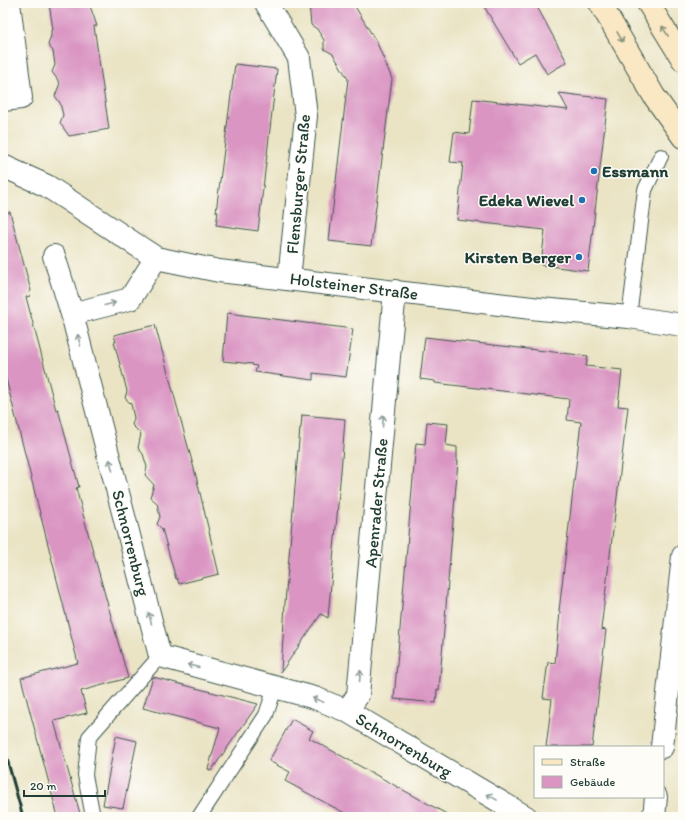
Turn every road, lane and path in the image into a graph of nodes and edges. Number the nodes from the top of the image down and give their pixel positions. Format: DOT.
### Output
graph roads {
  1 [pos="9,3"];
  2 [pos="266,3"];
  3 [pos="600,3"];
  4 [pos="648,3"];
  5 [pos="683,60"];
  6 [pos="3,100"];
  7 [pos="683,137"];
  8 [pos="661,156"];
  9 [pos="3,166"];
  10 [pos="54,256"];
  11 [pos="156,258"];
  12 [pos="289,279"];
  13 [pos="395,291"];
  14 [pos="72,314"];
  15 [pos="629,317"];
  16 [pos="683,325"];
  17 [pos="683,556"];
  18 [pos="160,656"];
  19 [pos="676,687"];
  20 [pos="275,688"];
  21 [pos="347,711"];
  22 [pos="662,746"];
  23 [pos="656,798"];
  24 [pos="93,817"];
  25 [pos="199,817"];
  26 [pos="526,817"];
  27 [pos="654,817"];
  1 -- 6 [label="street"];
  2 -- 12 [label="street, Flensburger Straße"];
  3 -- 7 [label="main road, one-way"];
  5 -- 4 [label="main road, one-way"];
  8 -- 15 [label="lane"];
  9 -- 11 [label="street, Holsteiner Straße"];
  10 -- 14 [label="street, Schnorrenburg"];
  11 -- 12 [label="street, Holsteiner Straße"];
  14 -- 11 [label="street, one-way"];
  12 -- 13 [label="street, Holsteiner Straße"];
  13 -- 15 [label="street, Holsteiner Straße"];
  21 -- 13 [label="street, Apenrader Straße, one-way"];
  18 -- 14 [label="street, Schnorrenburg, one-way"];
  15 -- 16 [label="street, Holsteiner Straße"];
  17 -- 19 [label="street"];
  20 -- 18 [label="street, Schnorrenburg, one-way"];
  18 -- 24 [label="lane"];
  19 -- 22 [label="street"];
  21 -- 20 [label="street, Schnorrenburg, one-way"];
  20 -- 25 [label="lane"];
  26 -- 21 [label="street, Schnorrenburg, one-way"];
  23 -- 27 [label="street"];
}
